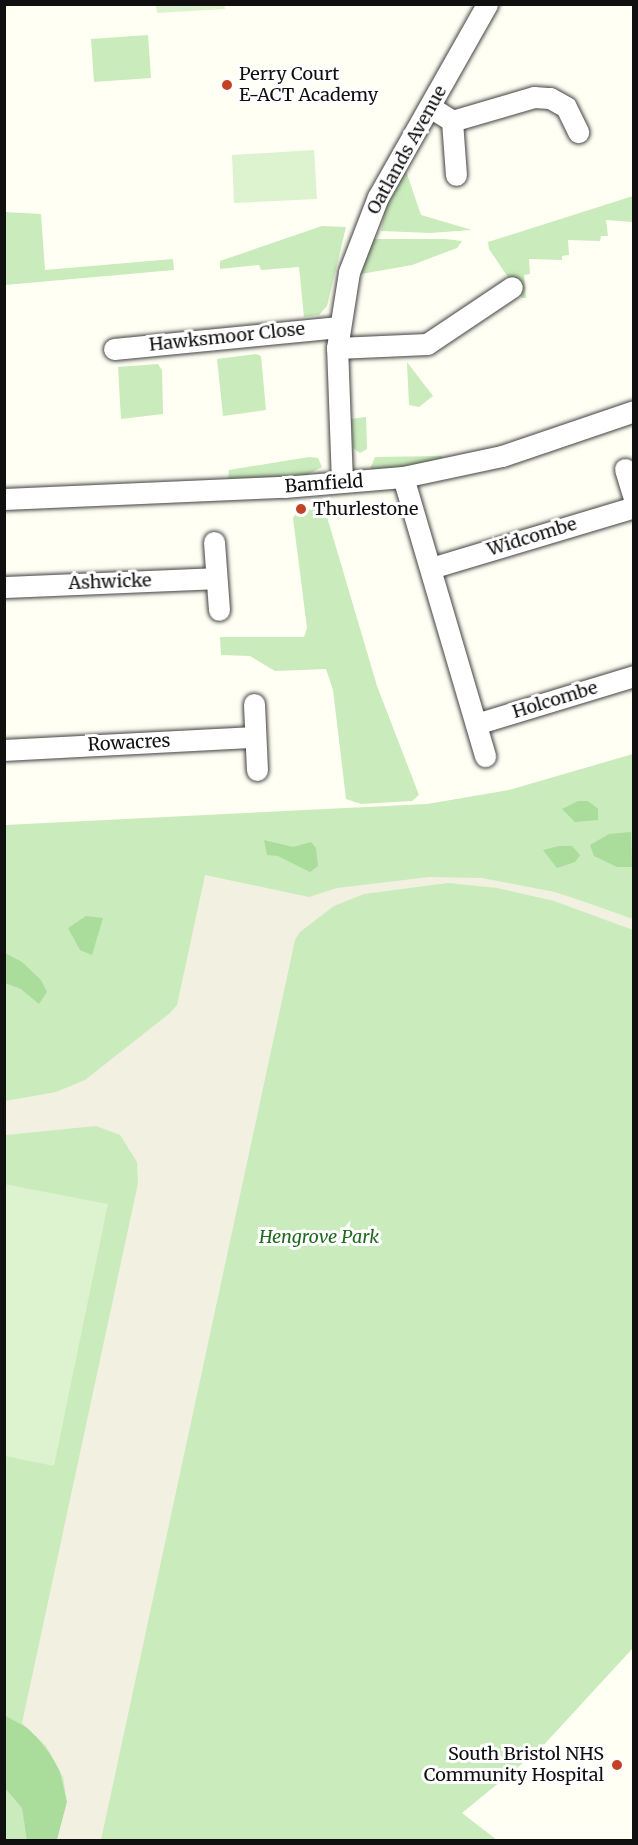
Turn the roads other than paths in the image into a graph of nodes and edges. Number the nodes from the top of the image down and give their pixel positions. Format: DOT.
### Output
graph roads {
  1 [pos="487,4"];
  2 [pos="430,106"];
  3 [pos="452,121"];
  4 [pos="578,132"];
  5 [pos="447,164"];
  6 [pos="512,287"];
  7 [pos="339,327"];
  8 [pos="337,348"];
  9 [pos="114,349"];
  10 [pos="633,411"];
  11 [pos="625,469"];
  12 [pos="403,477"];
  13 [pos="342,482"];
  14 [pos="4,499"];
  15 [pos="633,499"];
  16 [pos="633,507"];
  17 [pos="214,542"];
  18 [pos="431,568"];
  19 [pos="215,578"];
  20 [pos="4,587"];
  21 [pos="219,610"];
  22 [pos="633,676"];
  23 [pos="254,704"];
  24 [pos="476,724"];
  25 [pos="254,737"];
  26 [pos="4,750"];
  27 [pos="485,756"];
  28 [pos="257,770"];
  1 -- 2 [label="street, Oatlands Avenue"];
  2 -- 3 [label="street"];
  2 -- 7 [label="street, Oatlands Avenue"];
  3 -- 4 [label="street"];
  3 -- 5 [label="street"];
  6 -- 8 [label="street"];
  7 -- 8 [label="street, Oatlands Avenue"];
  7 -- 9 [label="street, Hawksmoor Close"];
  8 -- 13 [label="street, Oatlands Avenue"];
  10 -- 12 [label="street, Bamfield"];
  11 -- 15 [label="street"];
  12 -- 13 [label="street, Bamfield"];
  12 -- 18 [label="street"];
  13 -- 14 [label="street, Bamfield"];
  16 -- 18 [label="street, Widcombe"];
  17 -- 19 [label="street"];
  18 -- 24 [label="street"];
  19 -- 20 [label="street, Ashwicke"];
  19 -- 21 [label="street"];
  22 -- 24 [label="street, Holcombe"];
  23 -- 25 [label="street"];
  24 -- 27 [label="street"];
  25 -- 26 [label="street, Rowacres"];
  25 -- 28 [label="street"];
}
